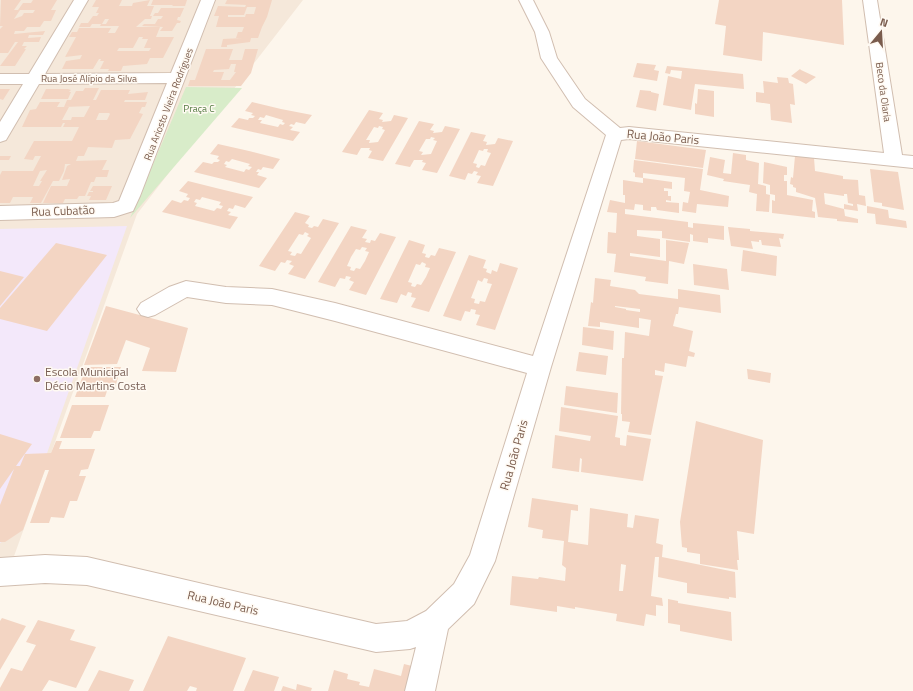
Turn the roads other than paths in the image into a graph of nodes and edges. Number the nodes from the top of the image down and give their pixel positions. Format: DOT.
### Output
graph roads {
  1 [pos="81,0"];
  2 [pos="208,0"];
  3 [pos="526,0"];
  4 [pos="870,0"];
  5 [pos="34,78"];
  6 [pos="178,78"];
  7 [pos="0,79"];
  8 [pos="617,134"];
  9 [pos="0,136"];
  10 [pos="903,161"];
  11 [pos="126,206"];
  12 [pos="0,213"];
  13 [pos="148,309"];
  14 [pos="540,367"];
  15 [pos="0,572"];
  16 [pos="436,621"];
  17 [pos="420,691"];
  1 -- 5 [label="street"];
  2 -- 6 [label="street, Rua Ariosto Vieira Rodrigues"];
  3 -- 8 [label="street"];
  4 -- 10 [label="street, Beco da Olaria"];
  5 -- 6 [label="street, Rua José Alípio da Silva"];
  5 -- 7 [label="street, Rua José Alípio da Silva"];
  5 -- 9 [label="street"];
  6 -- 11 [label="street, Rua Ariosto Vieira Rodrigues"];
  8 -- 10 [label="street, Rua João Paris"];
  8 -- 14 [label="street, Rua João Paris"];
  11 -- 12 [label="street, Rua Cubatão"];
  13 -- 14 [label="street"];
  14 -- 16 [label="street, Rua João Paris"];
  15 -- 16 [label="street, Rua João Paris"];
  16 -- 17 [label="street"];
}
